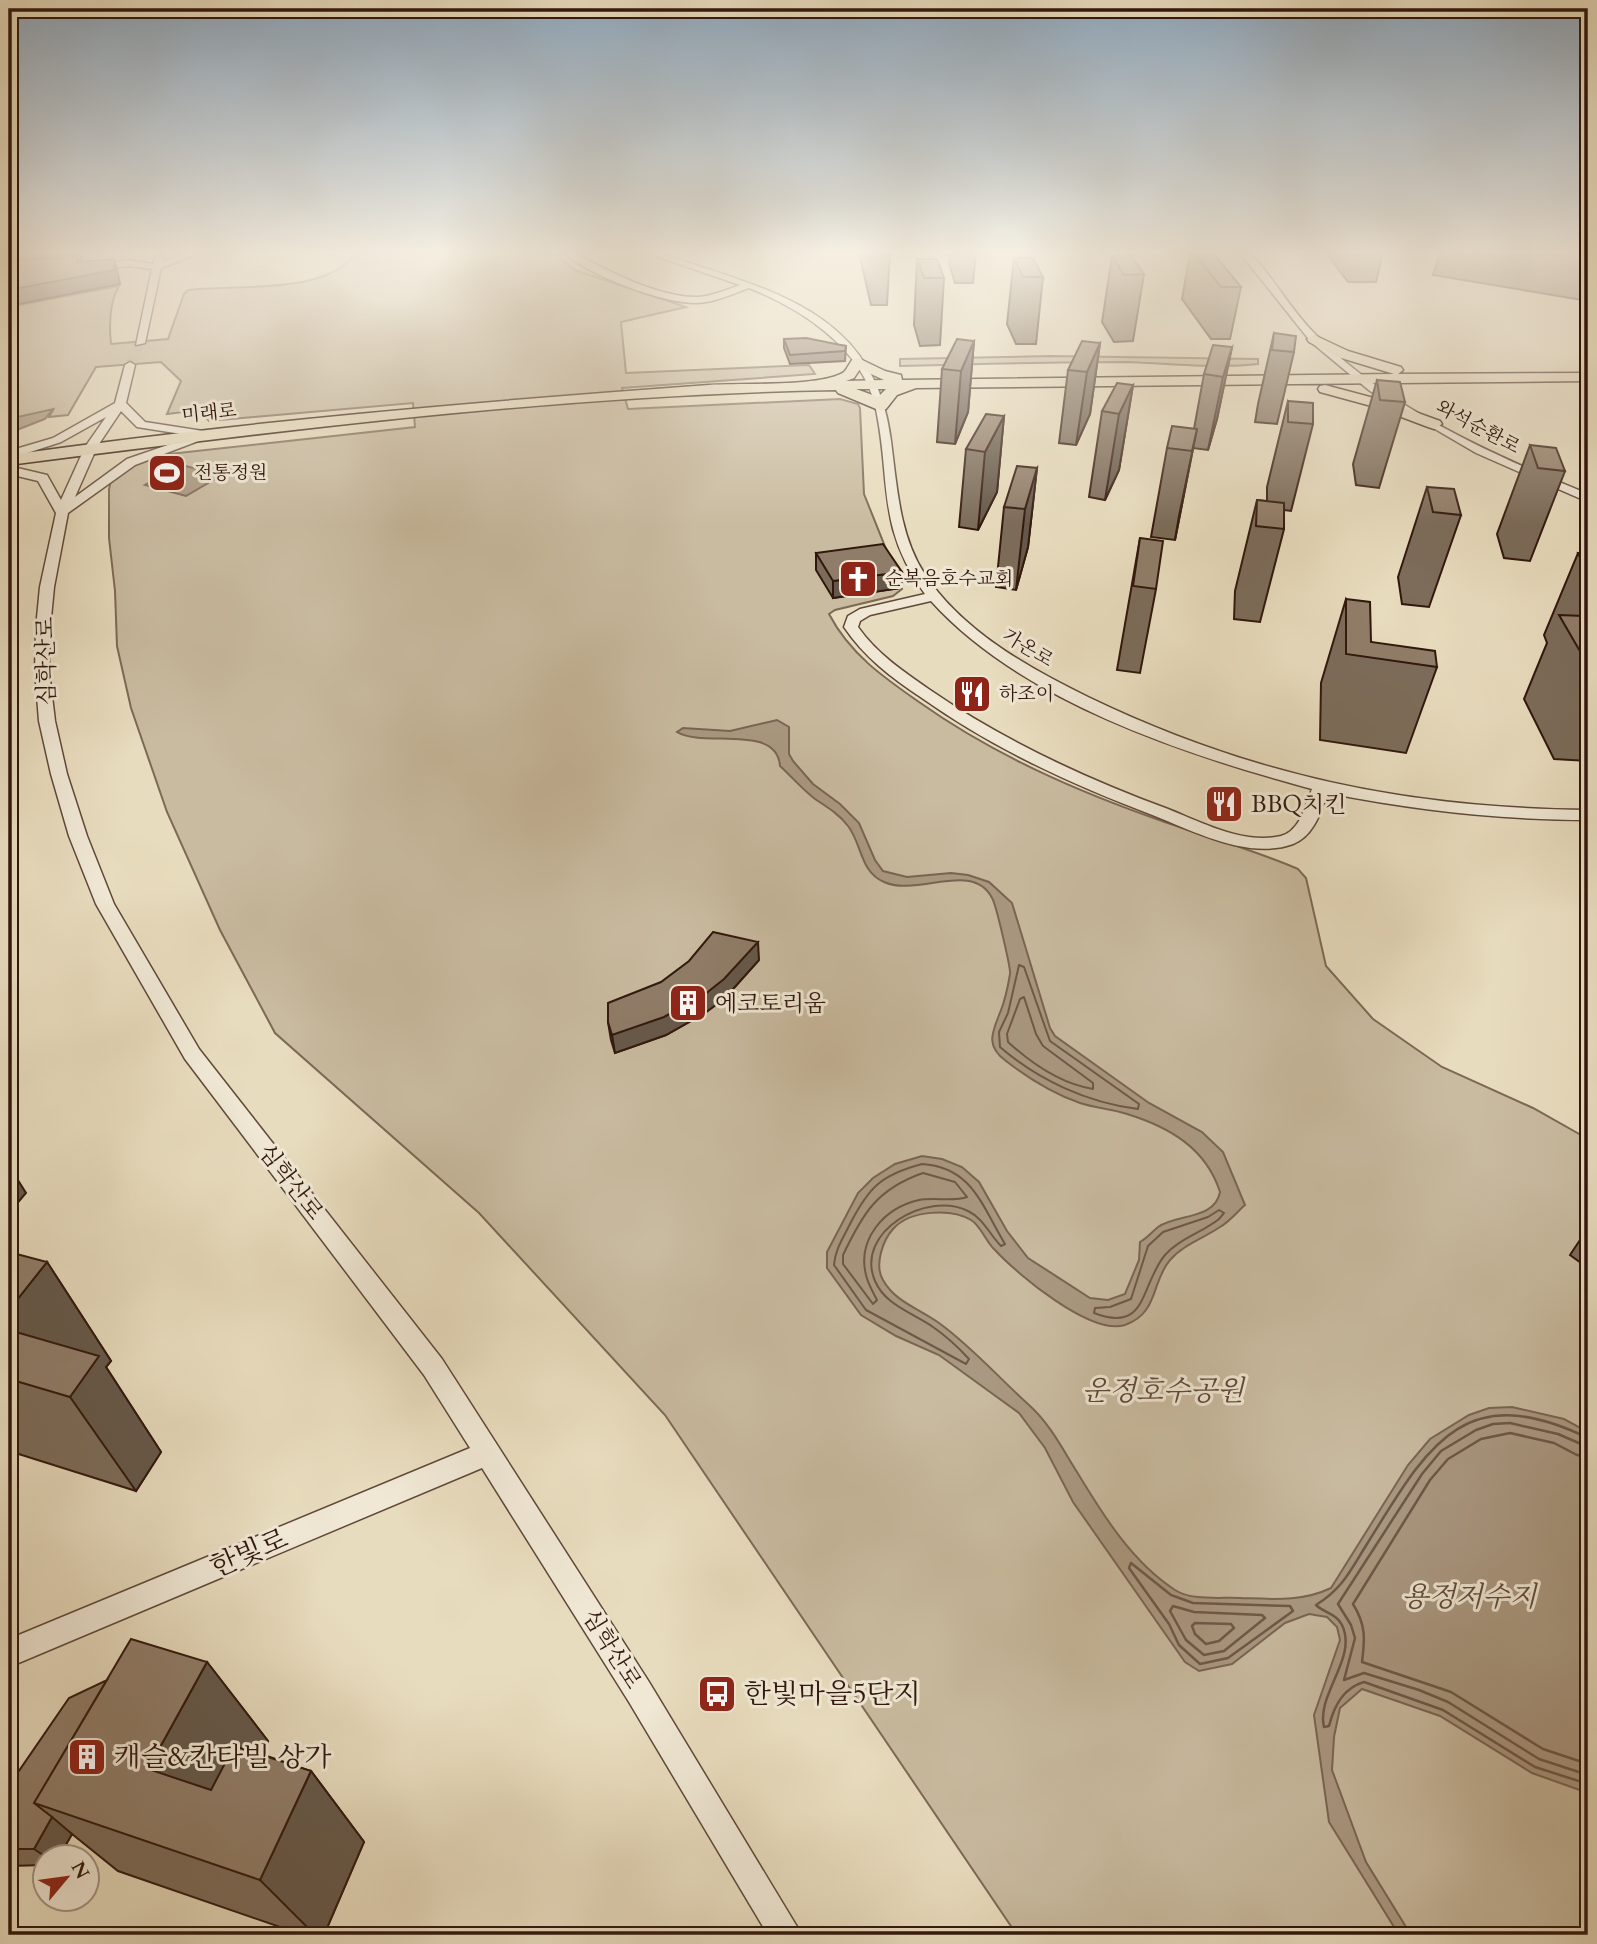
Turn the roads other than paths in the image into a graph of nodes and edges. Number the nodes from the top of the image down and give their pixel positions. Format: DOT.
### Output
graph roads {
  1 [pos="839,344"];
  2 [pos="1314,344"];
  3 [pos="1318,344"];
  4 [pos="1323,344"];
  5 [pos="858,362"];
  6 [pos="130,365"];
  7 [pos="1588,377"];
  8 [pos="1457,379"];
  9 [pos="1257,380"];
  10 [pos="1361,380"];
  11 [pos="926,383"];
  12 [pos="873,384"];
  13 [pos="813,386"];
  14 [pos="120,404"];
  15 [pos="881,406"];
  16 [pos="414,414"];
  17 [pos="1434,424"];
  18 [pos="209,434"];
  19 [pos="91,447"];
  20 [pos="9,458"];
  21 [pos="9,470"];
  22 [pos="1588,498"];
  23 [pos="62,513"];
  24 [pos="935,596"];
  25 [pos="1322,786"];
  26 [pos="1588,815"];
  27 [pos="489,1453"];
  28 [pos="9,1653"];
  29 [pos="786,1935"];
  1 -- 5 [label="street, 가온로"];
  2 -- 9 [label="main road"];
  3 -- 10 [label="street, 와석순환로"];
  4 -- 8 [label="main road"];
  5 -- 11 [label="main road"];
  5 -- 12 [label="street, 가온로"];
  5 -- 13 [label="main road"];
  6 -- 14 [label="street, 심학산로"];
  7 -- 8 [label="main road"];
  8 -- 10 [label="main road"];
  8 -- 17 [label="main road"];
  9 -- 10 [label="main road"];
  9 -- 11 [label="main road"];
  9 -- 17 [label="main road"];
  10 -- 17 [label="street, 와석순환로"];
  11 -- 12 [label="main road"];
  11 -- 15 [label="main road"];
  12 -- 13 [label="main road"];
  12 -- 15 [label="street, 가온로"];
  13 -- 15 [label="main road"];
  13 -- 16 [label="main road"];
  14 -- 18 [label="street"];
  14 -- 19 [label="street, 심학산로"];
  14 -- 20 [label="street"];
  15 -- 24 [label="street, 가온로"];
  16 -- 18 [label="main road, 미래로"];
  17 -- 22 [label="street, 와석순환로"];
  18 -- 19 [label="main road, 미래로"];
  18 -- 23 [label="street"];
  19 -- 20 [label="main road, 미래로"];
  19 -- 23 [label="street, 심학산로"];
  21 -- 23 [label="street"];
  23 -- 27 [label="street, 심학산로"];
  24 -- 25 [label="street, 가온로"];
  24 -- 25 [label="street"];
  25 -- 26 [label="street, 가온로"];
  27 -- 28 [label="street, 한빛로"];
  27 -- 29 [label="street, 심학산로"];
}
